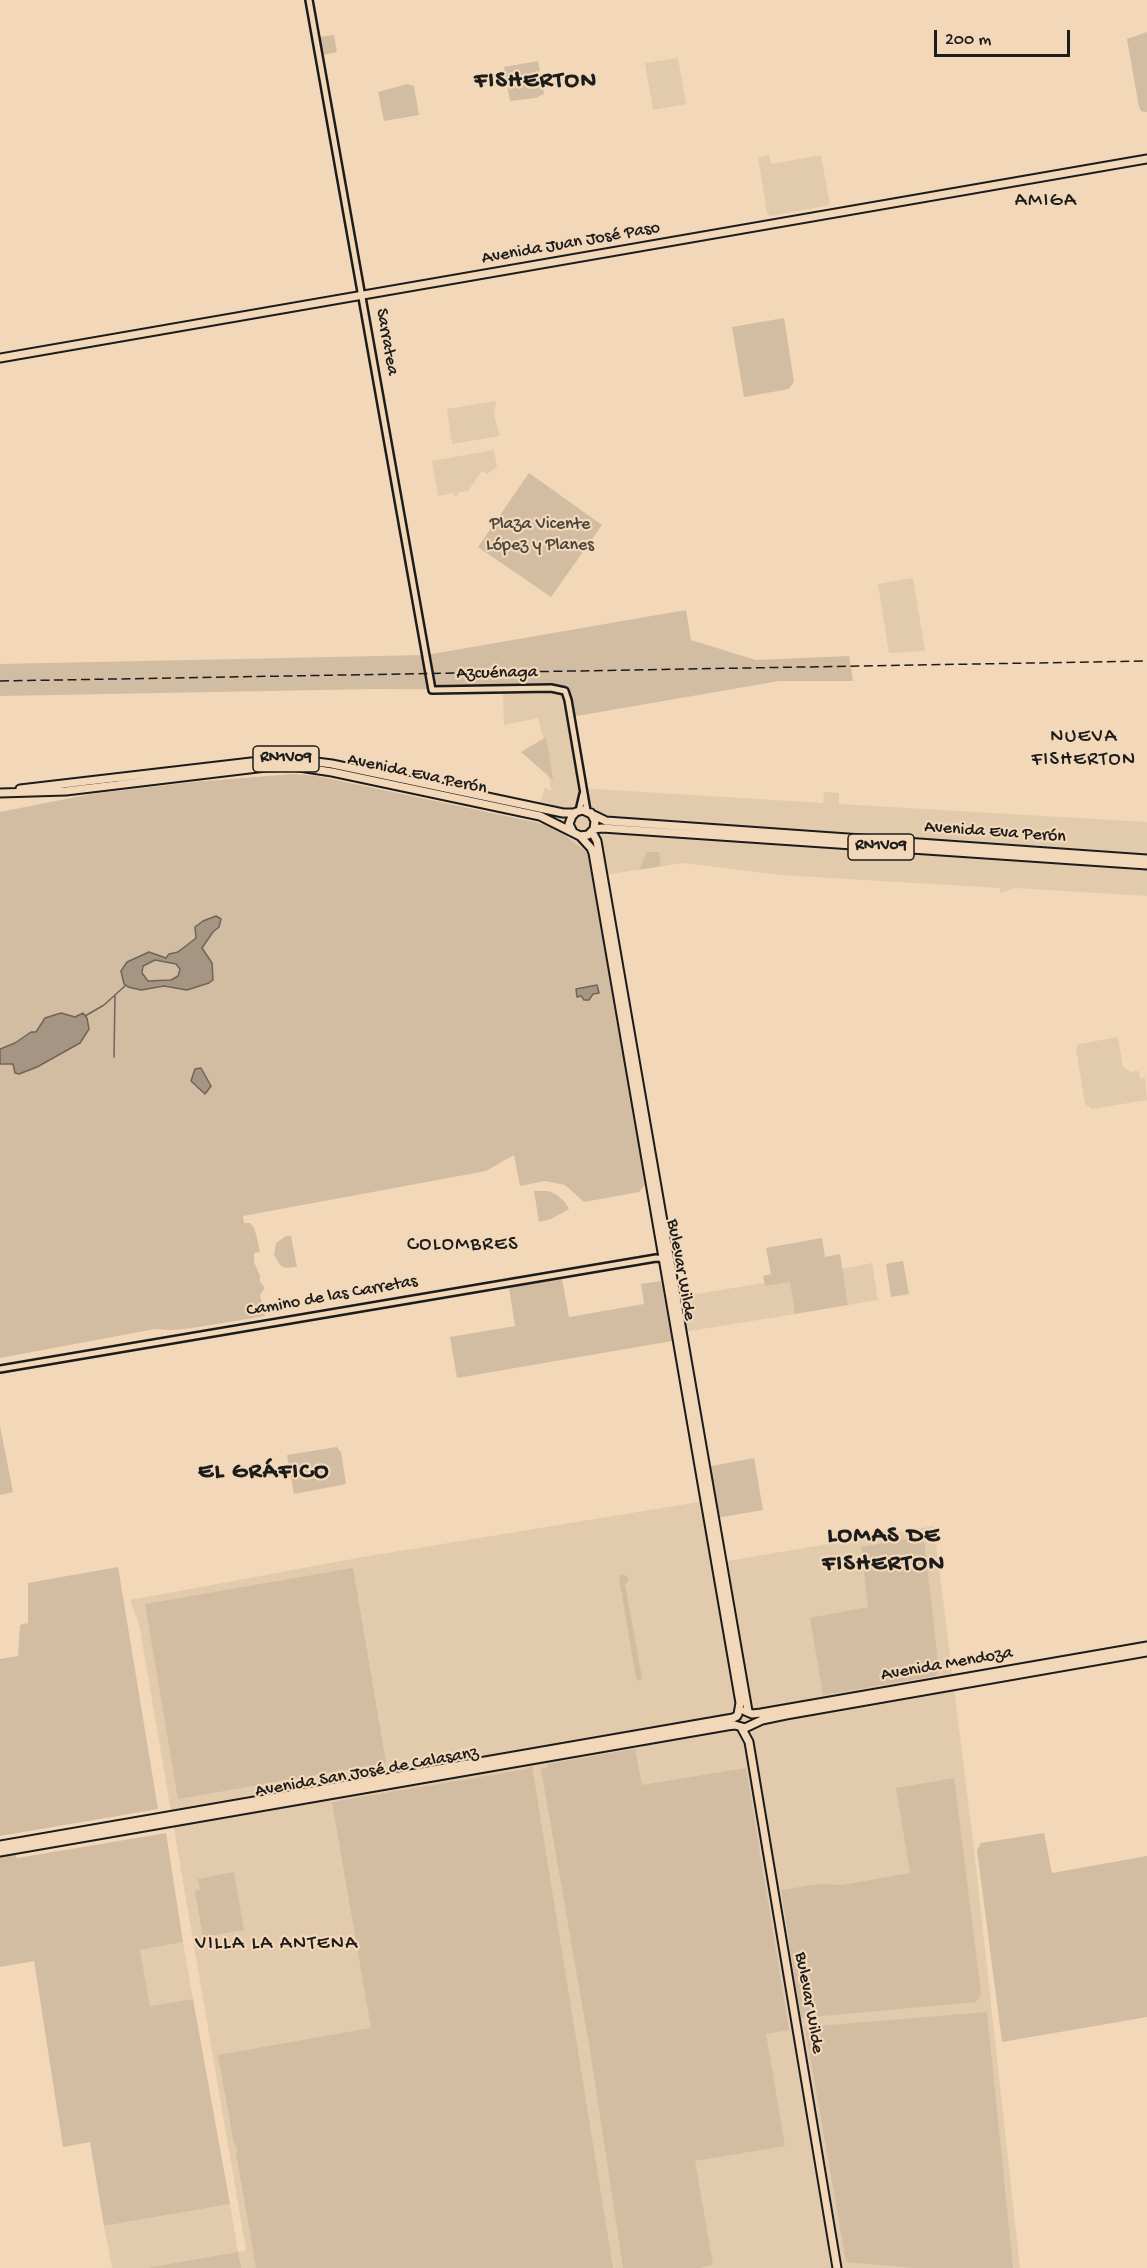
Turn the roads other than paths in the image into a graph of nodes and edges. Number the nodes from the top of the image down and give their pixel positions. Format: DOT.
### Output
graph roads {
  1 [pos="309,0"];
  2 [pos="1147,159"];
  3 [pos="363,295"];
  4 [pos="0,358"];
  5 [pos="432,690"];
  6 [pos="583,792"];
  7 [pos="0,793"];
  8 [pos="577,812"];
  9 [pos="589,812"];
  10 [pos="593,831"];
  11 [pos="576,834"];
  12 [pos="1147,859"];
  13 [pos="1147,866"];
  14 [pos="665,1258"];
  15 [pos="0,1369"];
  16 [pos="1147,1646"];
  17 [pos="1147,1652"];
  18 [pos="750,1712"];
  19 [pos="738,1715"];
  20 [pos="753,1723"];
  21 [pos="740,1726"];
  22 [pos="749,1742"];
  23 [pos="403,1778"];
  24 [pos="0,1845"];
  25 [pos="0,1852"];
  26 [pos="837,2268"];
  1 -- 3 [label="street, Sarratea"];
  2 -- 3 [label="main road, Avenida Juan José Paso"];
  3 -- 4 [label="main road, Avenida Juan José Paso"];
  3 -- 5 [label="street, Sarratea"];
  5 -- 6 [label="street, Azcuénaga"];
  6 -- 8 [label="street"];
  6 -- 9 [label="street"];
  7 -- 8 [label="main road, Avenida Eva Perón / RN1V09"];
  7 -- 11 [label="main road, Avenida Eva Perón / RN1V09"];
  8 -- 9 [label="main road, RN1V09"];
  8 -- 11 [label="main road"];
  9 -- 10 [label="main road"];
  9 -- 12 [label="main road, Avenida Eva Perón / RN1V09"];
  10 -- 11 [label="main road, RN1V09"];
  10 -- 13 [label="main road, Avenida Eva Perón / RN1V09"];
  10 -- 14 [label="main road, Bulevar Wilde"];
  11 -- 14 [label="main road, Bulevar Wilde"];
  14 -- 15 [label="street, Camino de las Carretas"];
  14 -- 18 [label="main road, Bulevar Wilde"];
  14 -- 19 [label="main road, Bulevar Wilde"];
  16 -- 18 [label="main road, Avenida Mendoza"];
  17 -- 20 [label="main road, Avenida Mendoza"];
  18 -- 19 [label="main road, Avenida Mendoza"];
  18 -- 20 [label="main road"];
  19 -- 21 [label="main road"];
  19 -- 23 [label="main road, Avenida San José de Calasanz"];
  20 -- 21 [label="main road, Avenida Mendoza"];
  20 -- 22 [label="main road, Bulevar Wilde"];
  21 -- 22 [label="main road, Bulevar Wilde"];
  21 -- 23 [label="main road, Avenida San José de Calasanz"];
  22 -- 26 [label="main road, Bulevar Wilde"];
  23 -- 24 [label="main road, Avenida San José de Calasanz"];
  23 -- 25 [label="main road, Avenida San José de Calasanz"];
}
